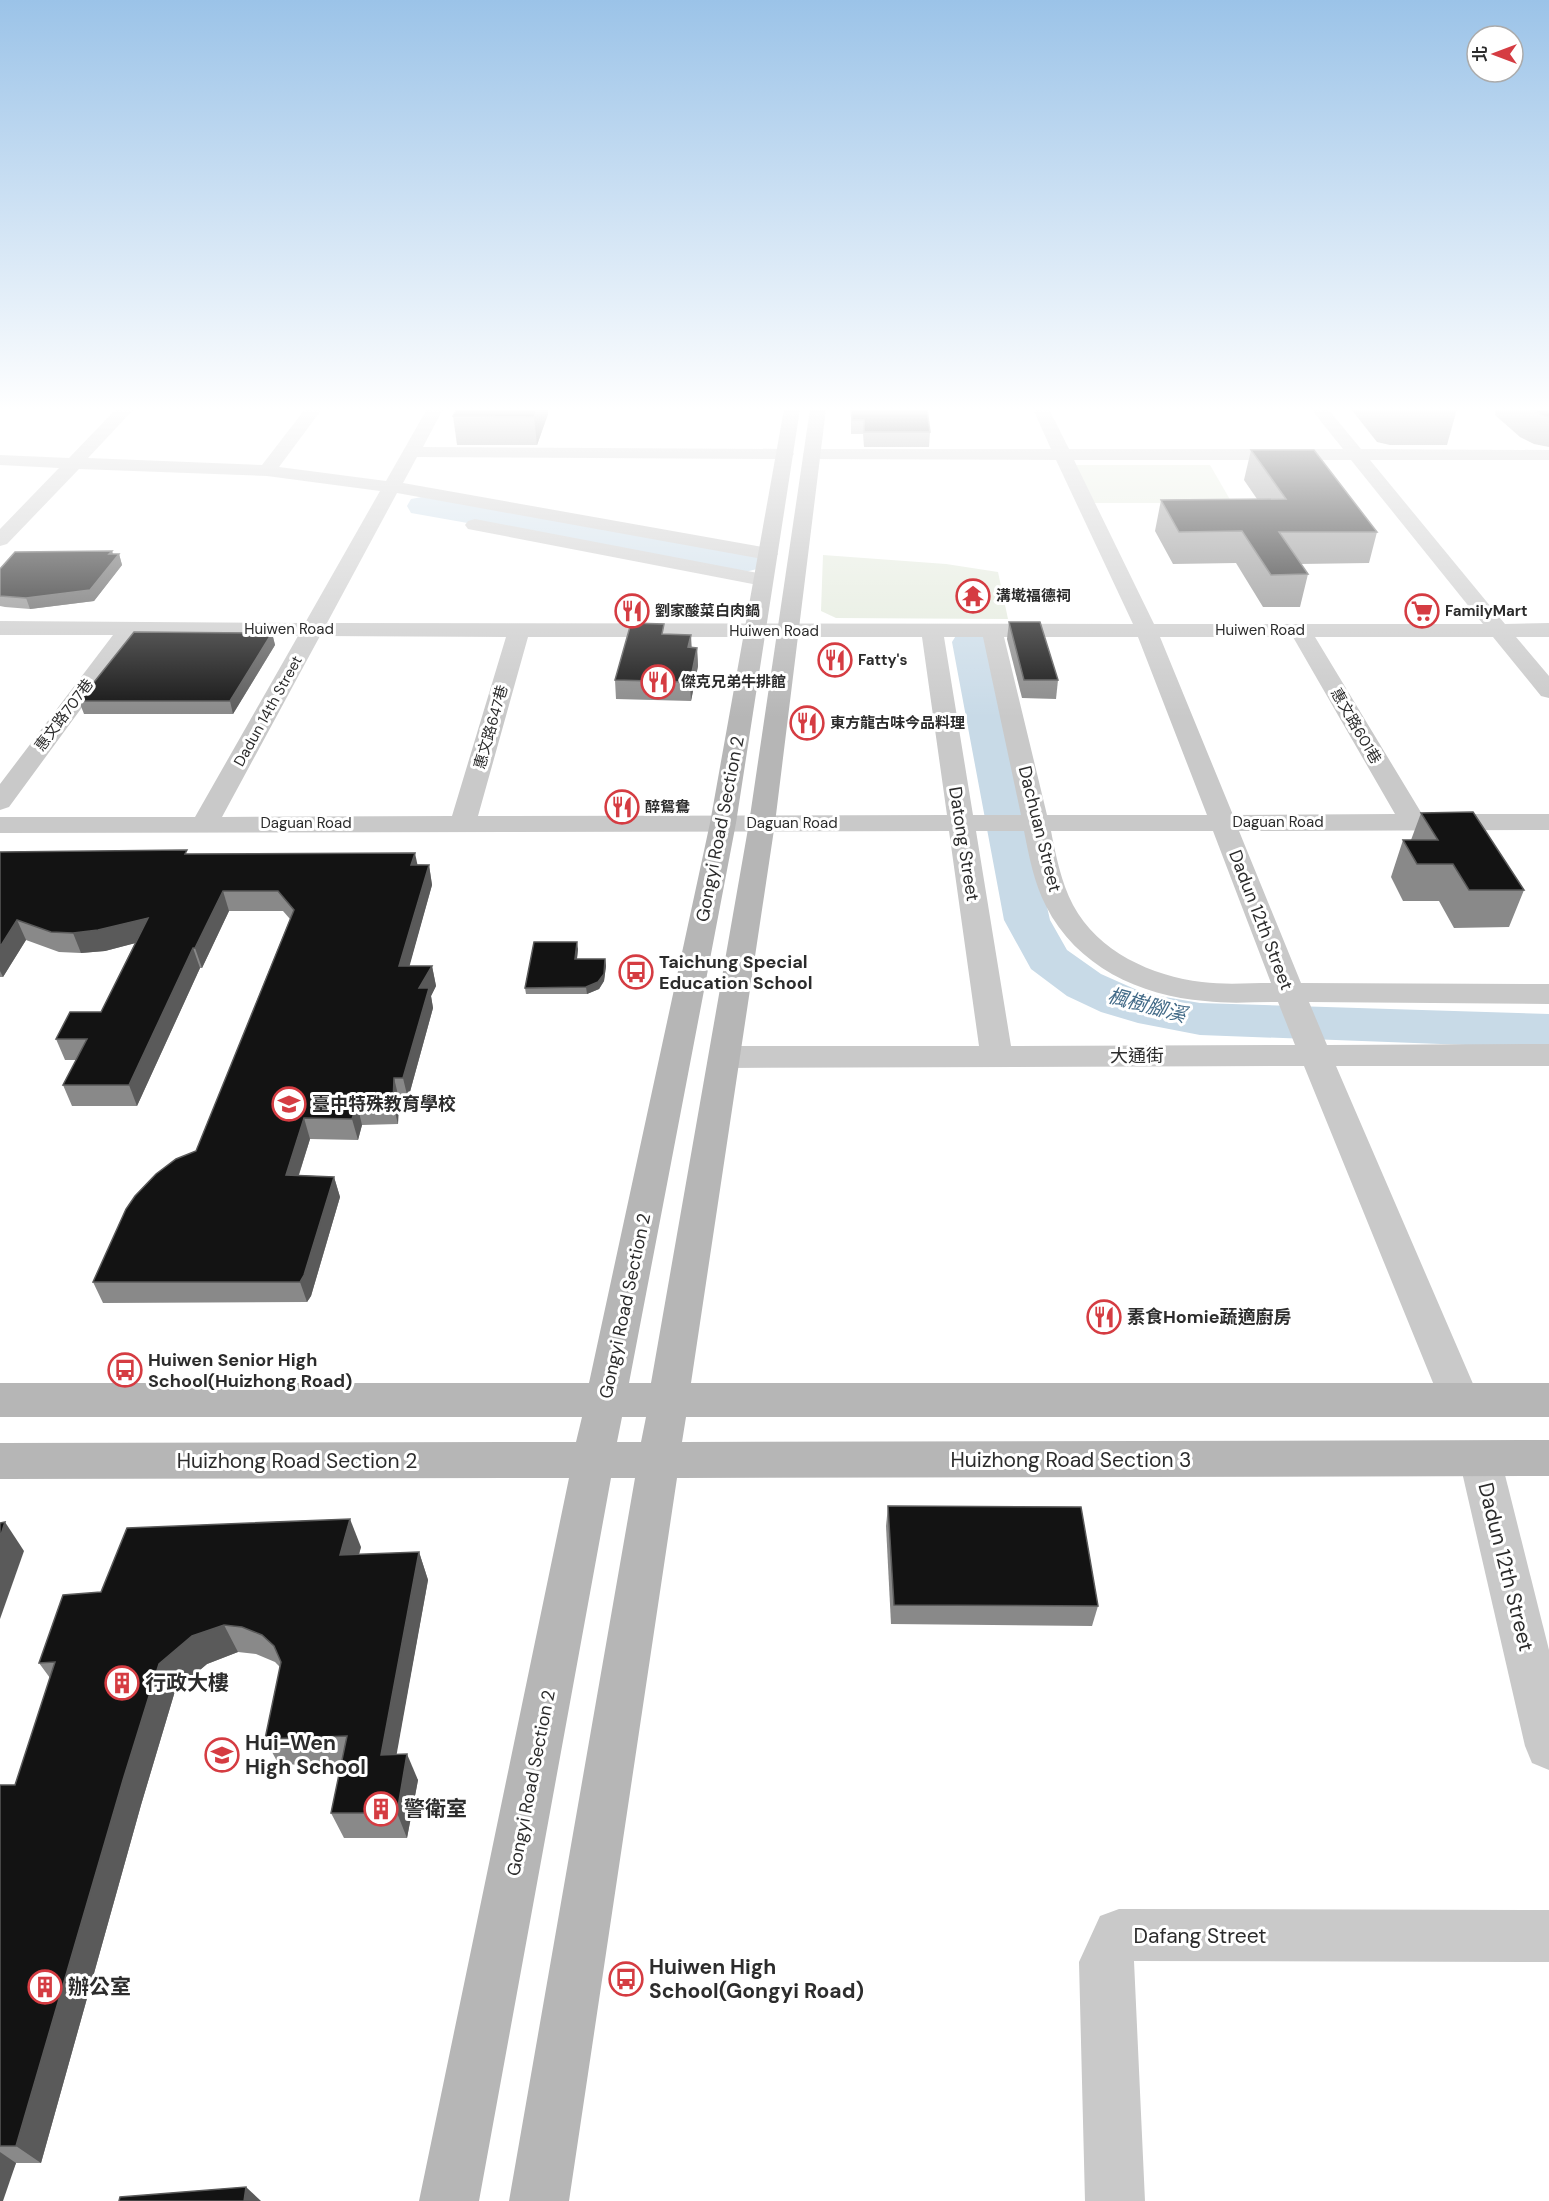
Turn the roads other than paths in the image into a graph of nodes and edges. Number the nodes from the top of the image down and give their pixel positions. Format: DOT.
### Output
graph roads {
  1 [pos="27,512"];
  2 [pos="379,512"];
  3 [pos="508,512"];
  4 [pos="782,512"];
  5 [pos="795,512"];
  6 [pos="1090,512"];
  7 [pos="1402,512"];
  8 [pos="451,520"];
  9 [pos="0,540"];
  10 [pos="766,567"];
  11 [pos="0,628"];
  12 [pos="129,628"];
  13 [pos="314,629"];
  14 [pos="519,630"];
  15 [pos="1300,630"];
  16 [pos="1499,630"];
  17 [pos="1549,630"];
  18 [pos="755,631"];
  19 [pos="788,631"];
  20 [pos="932,631"];
  21 [pos="992,631"];
  22 [pos="1147,631"];
  23 [pos="1549,691"];
  24 [pos="0,802"];
  25 [pos="968,822"];
  26 [pos="1029,822"];
  27 [pos="1223,822"];
  28 [pos="1413,822"];
  29 [pos="1549,822"];
  30 [pos="205,823"];
  31 [pos="463,823"];
  32 [pos="723,823"];
  33 [pos="762,823"];
  34 [pos="0,825"];
  35 [pos="1549,994"];
  36 [pos="1292,998"];
  37 [pos="1313,1049"];
  38 [pos="1549,1055"];
  39 [pos="725,1057"];
  40 [pos="997,1057"];
  41 [pos="0,1400"];
  42 [pos="606,1400"];
  43 [pos="670,1400"];
  44 [pos="1460,1400"];
  45 [pos="1549,1400"];
  46 [pos="1549,1458"];
  47 [pos="1480,1459"];
  48 [pos="593,1460"];
  49 [pos="0,1461"];
  50 [pos="660,1461"];
  51 [pos="1549,1746"];
  52 [pos="1549,1936"];
  53 [pos="449,2201"];
  54 [pos="539,2201"];
  55 [pos="1115,2201"];
  1 -- 9 [label="street"];
  2 -- 13 [label="street, Dadun 14th Street"];
  3 -- 10 [label="street"];
  4 -- 10 [label="main road, Gongyi Road Section 2"];
  5 -- 19 [label="main road, Gongyi Road Section 2"];
  6 -- 22 [label="street, Dadun 12th Street"];
  7 -- 16 [label="street"];
  8 -- 10 [label="street"];
  10 -- 18 [label="main road, Gongyi Road Section 2"];
  11 -- 12 [label="street, Huiwen Road"];
  12 -- 13 [label="street, Huiwen Road"];
  12 -- 24 [label="street, 惠文路707巷"];
  13 -- 14 [label="street, Huiwen Road"];
  13 -- 30 [label="street, Dadun 14th Street"];
  14 -- 18 [label="street, Huiwen Road"];
  14 -- 31 [label="street, 惠文路647巷"];
  15 -- 16 [label="street, Huiwen Road"];
  15 -- 22 [label="street, Huiwen Road"];
  15 -- 28 [label="street, 惠文路601巷"];
  16 -- 17 [label="street, Huiwen Road"];
  16 -- 23 [label="street"];
  18 -- 19 [label="street, Huiwen Road"];
  18 -- 32 [label="main road, Gongyi Road Section 2"];
  19 -- 20 [label="street, Huiwen Road"];
  19 -- 33 [label="main road, Gongyi Road Section 2"];
  20 -- 21 [label="street, Huiwen Road"];
  20 -- 25 [label="street, Datong Street"];
  21 -- 22 [label="street, Huiwen Road"];
  21 -- 26 [label="street, Dachuan Street"];
  22 -- 27 [label="street, Dadun 12th Street"];
  25 -- 26 [label="street, Daguan Road"];
  25 -- 33 [label="street, Daguan Road"];
  25 -- 40 [label="street, Datong Street"];
  26 -- 27 [label="street, Daguan Road"];
  26 -- 36 [label="street, Dachuan Street"];
  27 -- 28 [label="street, Daguan Road"];
  27 -- 36 [label="street, Dadun 12th Street"];
  28 -- 29 [label="street, Daguan Road"];
  30 -- 31 [label="street, Daguan Road"];
  30 -- 34 [label="street, Daguan Road"];
  31 -- 32 [label="street, Daguan Road"];
  32 -- 33 [label="street, Daguan Road"];
  32 -- 42 [label="main road, Gongyi Road Section 2"];
  33 -- 39 [label="main road, Gongyi Road Section 2"];
  35 -- 36 [label="street, Dachuan Street"];
  36 -- 37 [label="street, Dadun 12th Street"];
  37 -- 38 [label="street, 大通街"];
  37 -- 40 [label="street, 大通街"];
  37 -- 44 [label="street, Dadun 12th Street"];
  39 -- 40 [label="street, 大通街"];
  39 -- 43 [label="main road, Gongyi Road Section 2"];
  41 -- 42 [label="main road"];
  42 -- 43 [label="main road"];
  42 -- 48 [label="main road, Gongyi Road Section 2"];
  43 -- 44 [label="main road"];
  43 -- 50 [label="main road, Gongyi Road Section 2"];
  44 -- 45 [label="main road"];
  46 -- 47 [label="main road, Huizhong Road Section 3"];
  47 -- 50 [label="main road, Huizhong Road Section 3"];
  47 -- 51 [label="street, Dadun 12th Street"];
  48 -- 49 [label="main road, Huizhong Road Section 2"];
  48 -- 50 [label="main road, Huizhong Road Section 3"];
  48 -- 53 [label="main road, Gongyi Road Section 2"];
  50 -- 54 [label="main road, Gongyi Road Section 2"];
  52 -- 55 [label="street, Dafang Street"];
}
